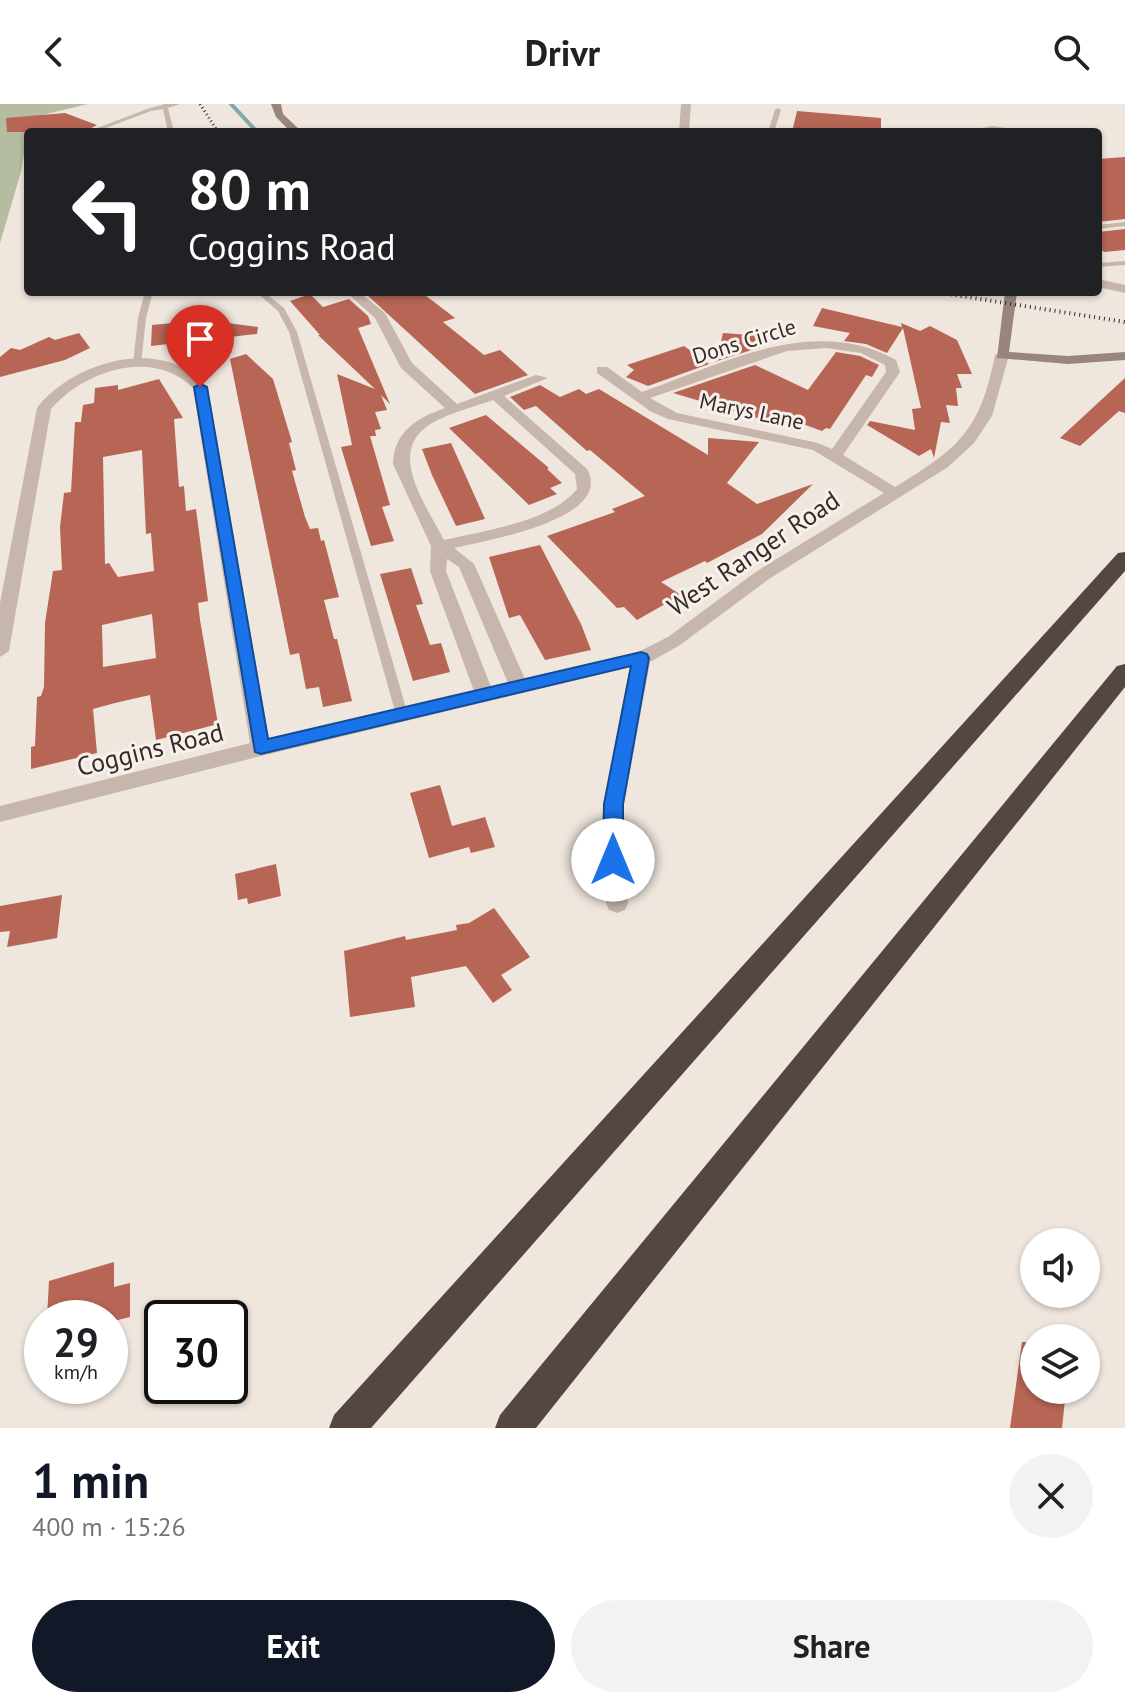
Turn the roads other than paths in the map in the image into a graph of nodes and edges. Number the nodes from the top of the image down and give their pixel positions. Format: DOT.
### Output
graph roads {
  1 [pos="177,104"];
  2 [pos="276,104"];
  3 [pos="686,104"];
  4 [pos="165,106"];
  5 [pos="778,110"];
  6 [pos="102,128"];
  7 [pos="170,128"];
  8 [pos="293,128"];
  9 [pos="684,128"];
  10 [pos="772,128"];
  11 [pos="1125,224"];
  12 [pos="1102,227"];
  13 [pos="1125,263"];
  14 [pos="1102,265"];
  15 [pos="1102,284"];
  16 [pos="1125,289"];
  17 [pos="148,296"];
  18 [pos="265,296"];
  19 [pos="357,296"];
  20 [pos="1010,296"];
  21 [pos="1002,355"];
  22 [pos="1125,356"];
  23 [pos="133,364"];
  24 [pos="602,370"];
  25 [pos="541,378"];
  26 [pos="495,395"];
  27 [pos="640,397"];
  28 [pos="453,408"];
  29 [pos="835,456"];
  30 [pos="895,493"];
  31 [pos="439,546"];
  32 [pos="1125,558"];
  33 [pos="0,651"];
  34 [pos="641,658"];
  35 [pos="1125,672"];
  36 [pos="519,687"];
  37 [pos="485,695"];
  38 [pos="402,715"];
  39 [pos="261,748"];
  40 [pos="0,814"];
  41 [pos="617,903"];
  42 [pos="347,1428"];
  43 [pos="513,1428"];
  1 -- 4 [label="lane"];
  2 -- 8 [label="street"];
  3 -- 9 [label="street"];
  4 -- 6 [label="lane"];
  4 -- 7 [label="lane"];
  5 -- 10 [label="lane"];
  11 -- 12 [label="lane"];
  13 -- 14 [label="lane"];
  15 -- 16 [label="street"];
  17 -- 23 [label="lane"];
  18 -- 38 [label="lane"];
  19 -- 28 [label="street"];
  20 -- 21 [label="street, West Ranger Road"];
  21 -- 22 [label="street"];
  21 -- 30 [label="street, West Ranger Road"];
  23 -- 33 [label="street"];
  23 -- 39 [label="street"];
  24 -- 27 [label="street, Marys Lane"];
  25 -- 26 [label="street"];
  26 -- 28 [label="street"];
  26 -- 31 [label="street"];
  27 -- 29 [label="street, Marys Lane"];
  27 -- 29 [label="street, Dons Circle"];
  28 -- 31 [label="street"];
  29 -- 30 [label="street, Marys Lane"];
  30 -- 34 [label="street, West Ranger Road"];
  31 -- 36 [label="street"];
  31 -- 37 [label="street"];
  32 -- 42 [label="highway"];
  34 -- 36 [label="street, Coggins Road"];
  34 -- 41 [label="street"];
  35 -- 43 [label="highway"];
  36 -- 37 [label="street, Coggins Road"];
  37 -- 38 [label="street, Coggins Road"];
  38 -- 39 [label="street, Coggins Road"];
  39 -- 40 [label="street, Coggins Road"];
}
